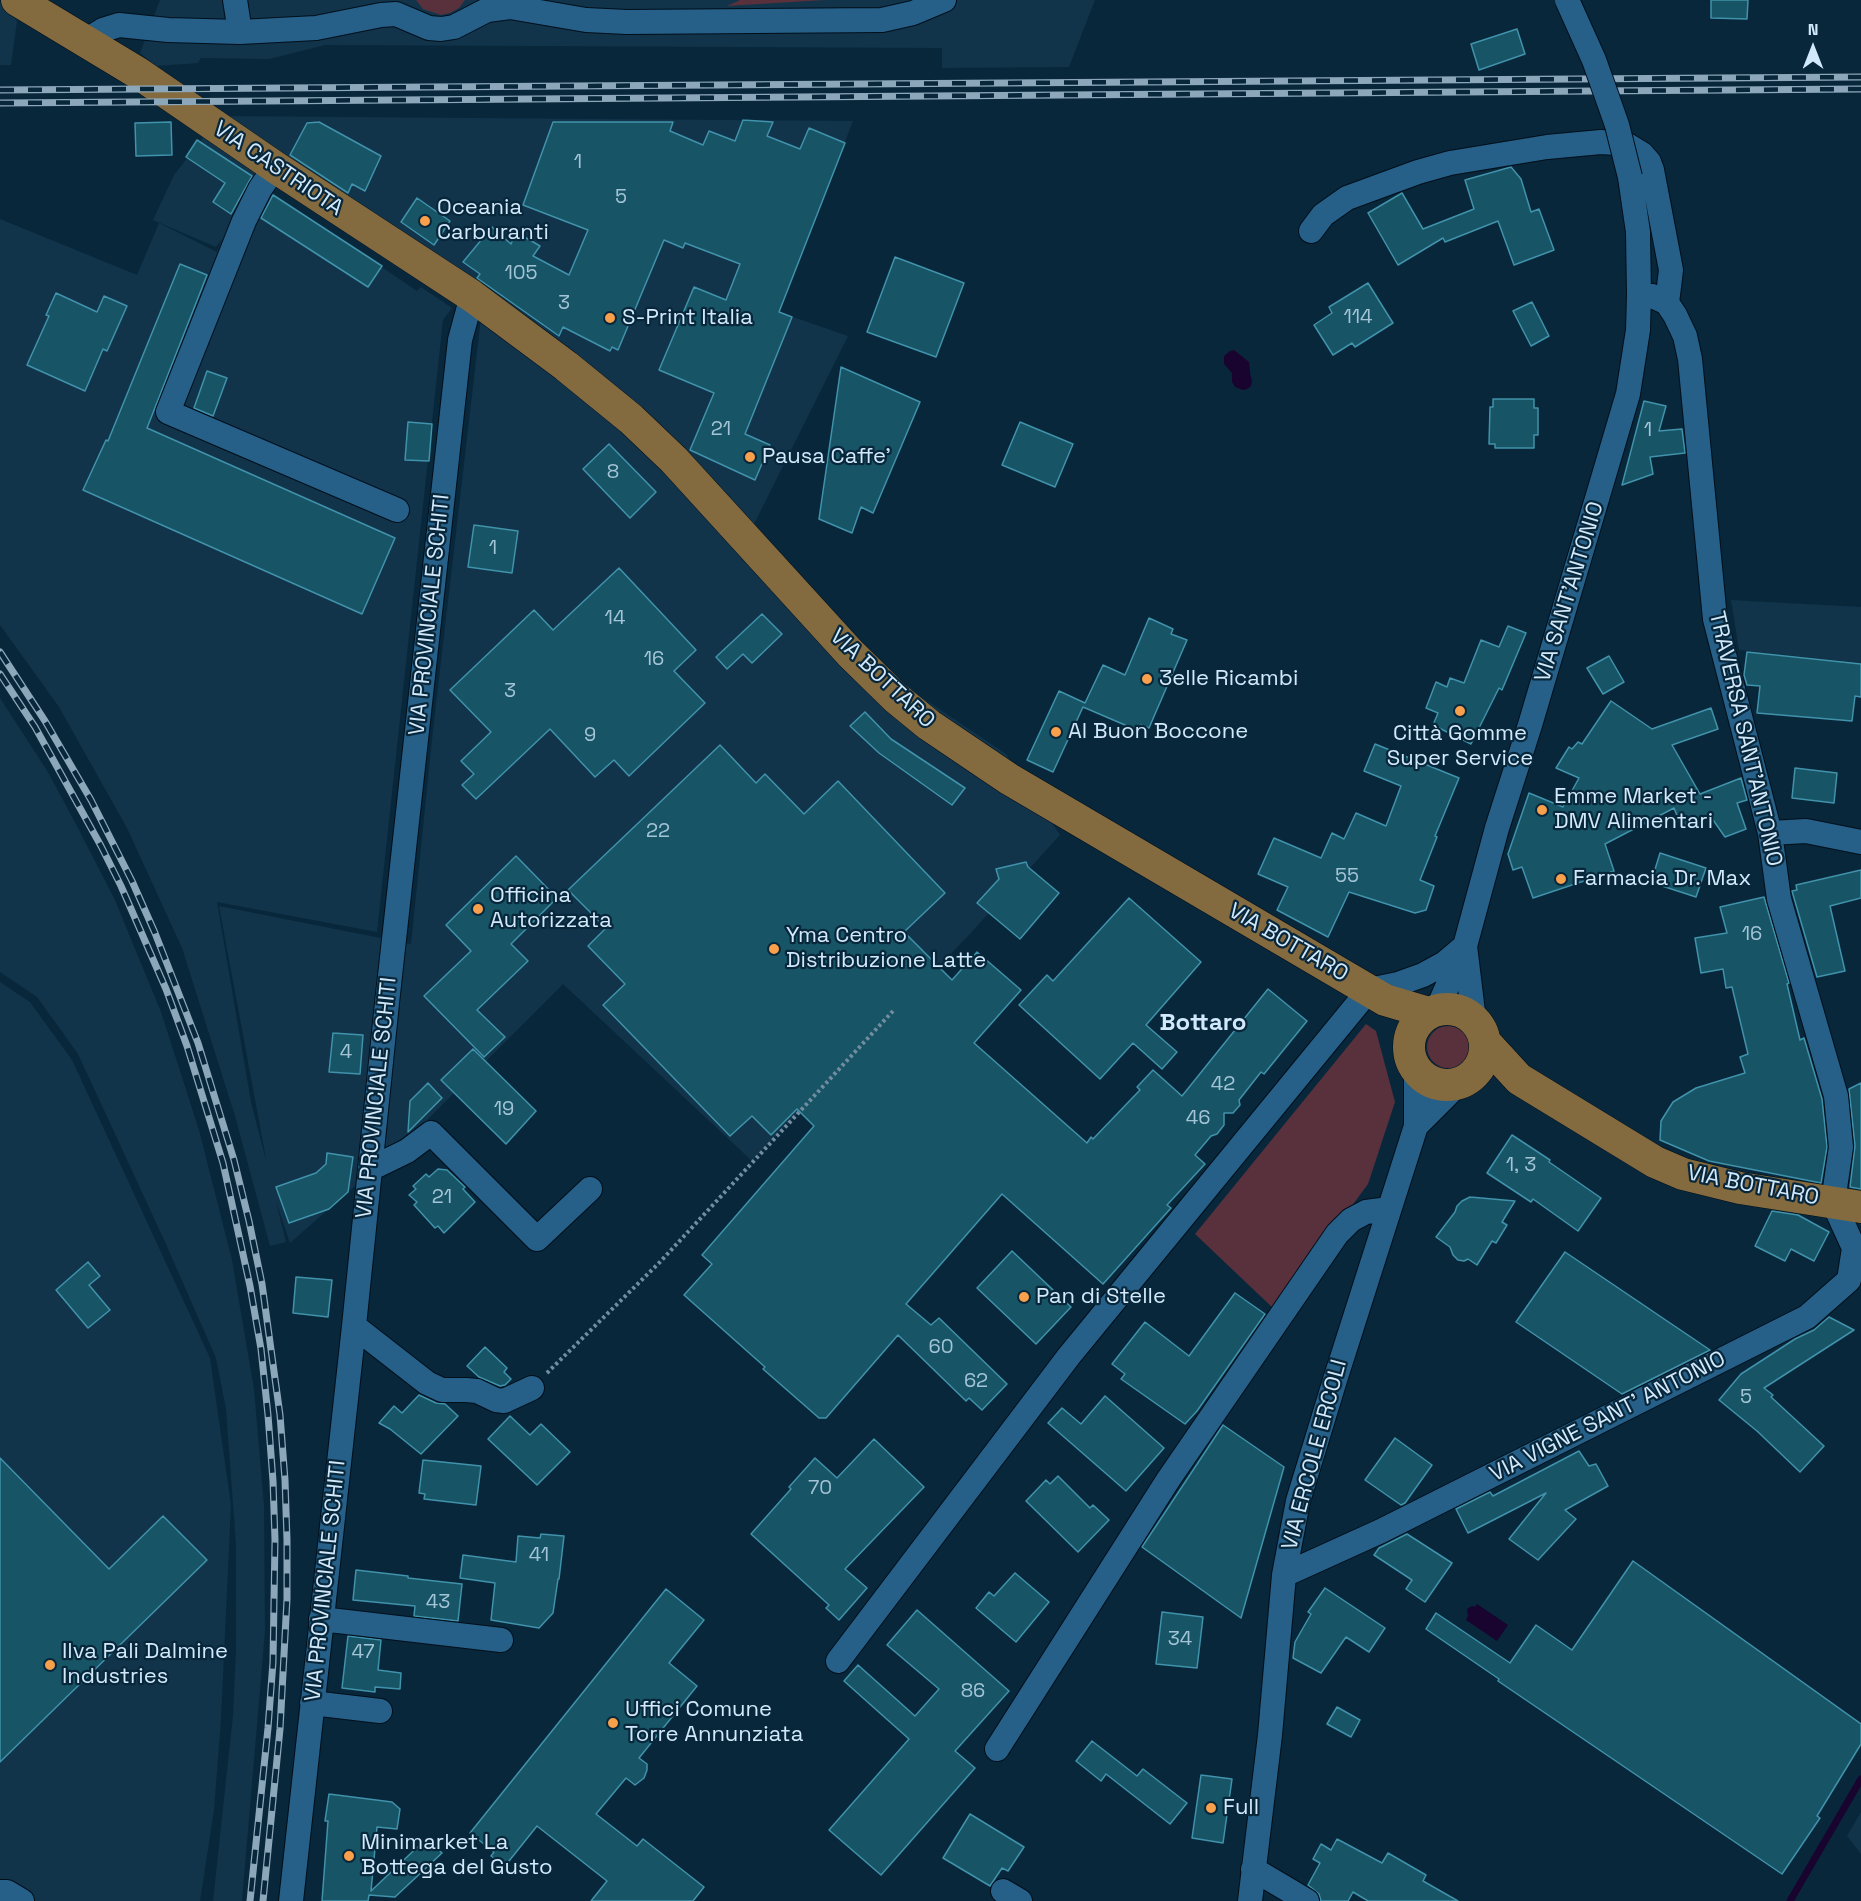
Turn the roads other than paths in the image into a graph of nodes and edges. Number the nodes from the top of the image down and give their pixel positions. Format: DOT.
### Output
graph roads {
  1 [pos="235,0"];
  2 [pos="380,0"];
  3 [pos="944,0"];
  4 [pos="1567,0"];
  5 [pos="24,2"];
  6 [pos="505,4"];
  7 [pos="361,18"];
  8 [pos="240,32"];
  9 [pos="85,41"];
  10 [pos="275,167"];
  11 [pos="1311,231"];
  12 [pos="1639,295"];
  13 [pos="472,296"];
  14 [pos="1667,303"];
  15 [pos="397,510"];
  16 [pos="1770,833"];
  17 [pos="1861,842"];
  18 [pos="1465,946"];
  19 [pos="1377,995"];
  20 [pos="1433,1012"];
  21 [pos="1480,1031"];
  22 [pos="1412,1057"];
  23 [pos="1519,1079"];
  24 [pos="1466,1080"];
  25 [pos="1416,1126"];
  26 [pos="370,1169"];
  27 [pos="590,1189"];
  28 [pos="1847,1204"];
  29 [pos="1389,1209"];
  30 [pos="354,1326"];
  31 [pos="532,1388"];
  32 [pos="1284,1575"];
  33 [pos="321,1619"];
  34 [pos="501,1640"];
  35 [pos="838,1661"];
  36 [pos="312,1703"];
  37 [pos="380,1711"];
  38 [pos="997,1749"];
  39 [pos="1253,1869"];
  40 [pos="291,1901"];
  41 [pos="1250,1901"];
  42 [pos="1307,1901"];
  1 -- 8 [label="street"];
  2 -- 7 [label="street"];
  3 -- 6 [label="street"];
  4 -- 12 [label="street, VIA SANT'ANTONIO, bridge"];
  5 -- 9 [label="main road, VIA CASTRIOTA"];
  6 -- 7 [label="street"];
  7 -- 8 [label="street"];
  8 -- 9 [label="street"];
  9 -- 10 [label="main road, VIA CASTRIOTA"];
  10 -- 13 [label="main road, VIA CASTRIOTA"];
  10 -- 15 [label="street"];
  11 -- 14 [label="street"];
  12 -- 14 [label="street"];
  12 -- 18 [label="street, VIA SANT'ANTONIO"];
  13 -- 19 [label="main road, VIA BOTTARO"];
  13 -- 26 [label="street, VIA PROVINCIALE SCHITI"];
  14 -- 16 [label="street, TRAVERSA SANT'ANTONIO"];
  16 -- 17 [label="street"];
  16 -- 28 [label="street, TRAVERSA SANT'ANTONIO"];
  18 -- 19 [label="street"];
  18 -- 20 [label="street, VIA SANT'ANTONIO"];
  18 -- 21 [label="street, VIA SANT'ANTONIO"];
  19 -- 20 [label="main road, VIA BOTTARO"];
  19 -- 22 [label="main road"];
  19 -- 35 [label="street"];
  20 -- 21 [label="main road"];
  20 -- 22 [label="main road"];
  21 -- 23 [label="main road, VIA BOTTARO"];
  21 -- 24 [label="main road"];
  22 -- 24 [label="main road"];
  22 -- 25 [label="street, VIA ERCOLE ERCOLI"];
  23 -- 24 [label="main road, VIA BOTTARO"];
  23 -- 28 [label="main road, VIA BOTTARO"];
  24 -- 25 [label="street, VIA ERCOLE ERCOLI"];
  25 -- 29 [label="street, VIA ERCOLE ERCOLI"];
  26 -- 27 [label="street"];
  26 -- 30 [label="street, VIA PROVINCIALE SCHITI"];
  28 -- 32 [label="street, VIA VIGNE SANT' ANTONIO"];
  29 -- 32 [label="street, VIA ERCOLE ERCOLI"];
  29 -- 38 [label="street"];
  30 -- 31 [label="street"];
  30 -- 33 [label="street, VIA PROVINCIALE SCHITI"];
  32 -- 39 [label="street, VIA ERCOLE ERCOLI"];
  33 -- 34 [label="street"];
  33 -- 36 [label="street, VIA PROVINCIALE SCHITI"];
  36 -- 37 [label="street"];
  36 -- 40 [label="street, VIA PROVINCIALE SCHITI"];
  39 -- 41 [label="street, VIA ERCOLE ERCOLI"];
  39 -- 42 [label="street"];
}
